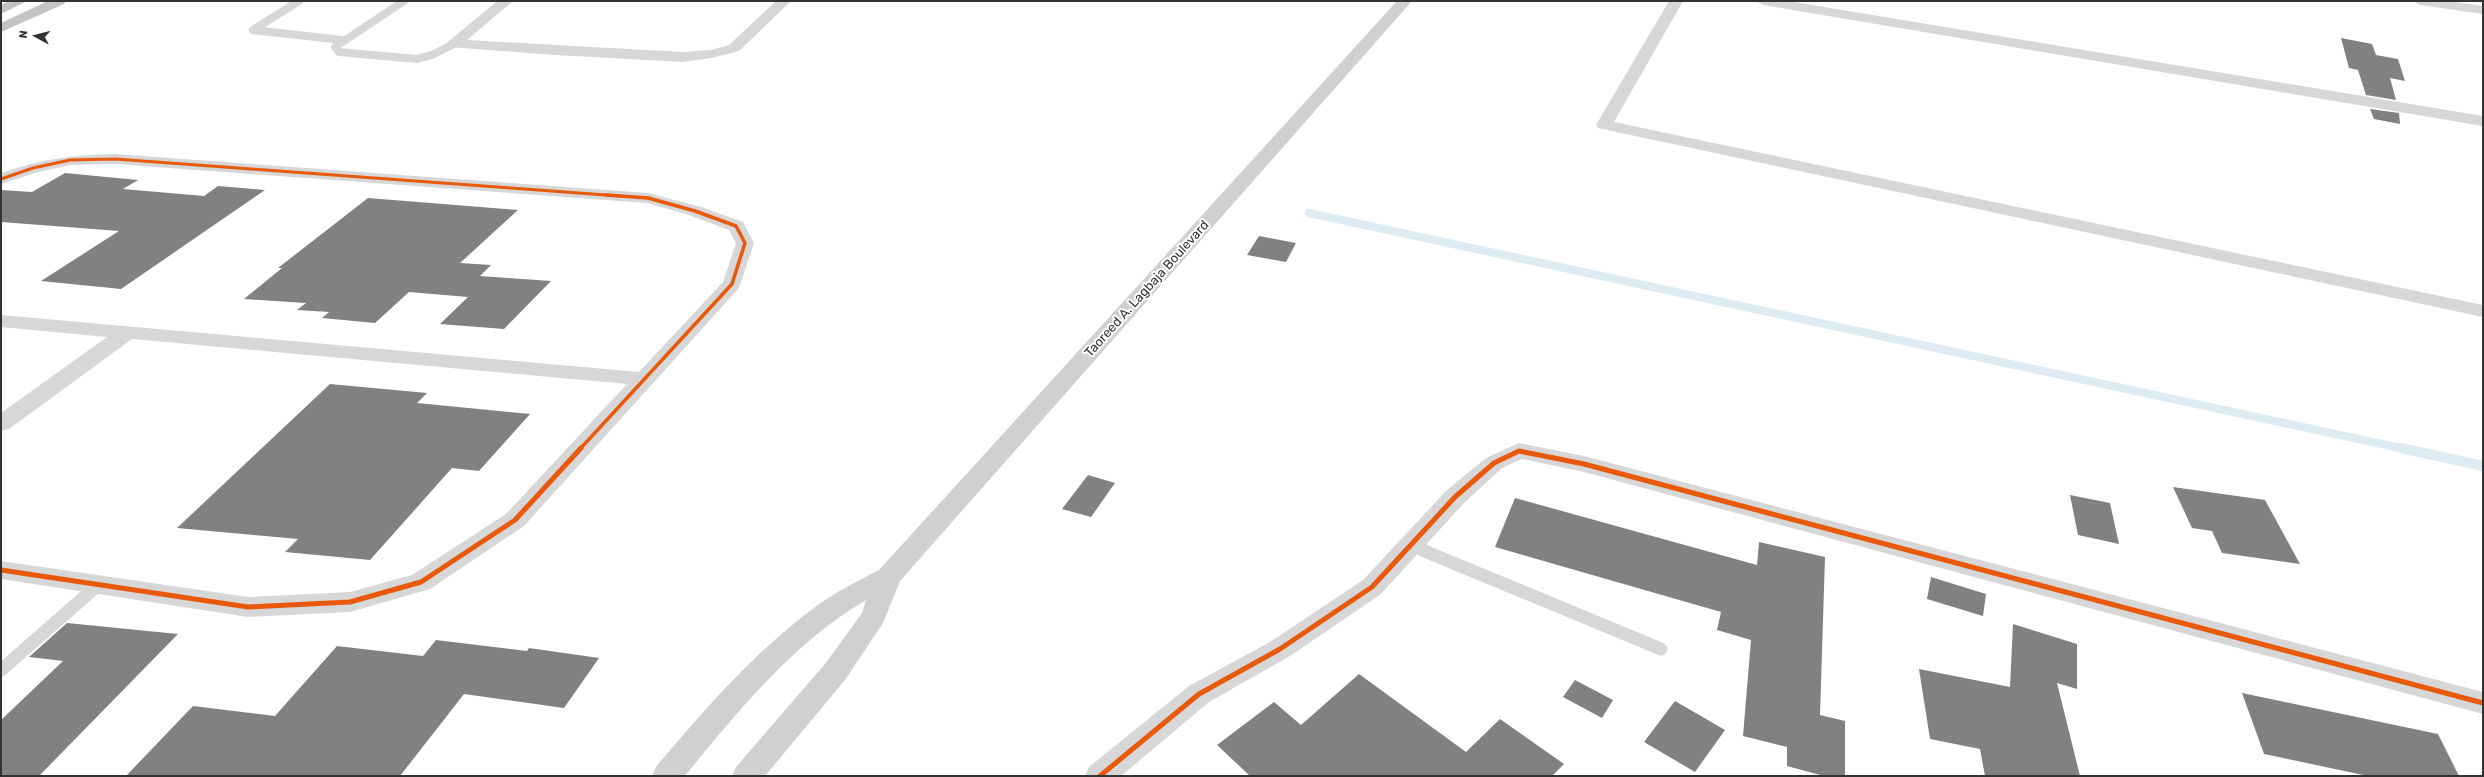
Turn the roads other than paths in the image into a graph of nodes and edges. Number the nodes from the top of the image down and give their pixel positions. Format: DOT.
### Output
graph roads {
  1 [pos="20,1"];
  2 [pos="59,1"];
  3 [pos="299,1"];
  4 [pos="404,1"];
  5 [pos="506,1"];
  6 [pos="784,1"];
  7 [pos="1406,1"];
  8 [pos="1676,1"];
  9 [pos="1764,1"];
  10 [pos="2420,1"];
  11 [pos="1,10"];
  12 [pos="2483,10"];
  13 [pos="6,26"];
  14 [pos="342,40"];
  15 [pos="454,44"];
  16 [pos="2483,120"];
  17 [pos="1,179"];
  18 [pos="2483,311"];
  19 [pos="1,321"];
  20 [pos="125,334"];
  21 [pos="643,379"];
  22 [pos="1,424"];
  23 [pos="1410,546"];
  24 [pos="1,570"];
  25 [pos="888,577"];
  26 [pos="98,585"];
  27 [pos="1661,649"];
  28 [pos="1,670"];
  29 [pos="2483,703"];
  30 [pos="667,776"];
  31 [pos="747,776"];
  32 [pos="1100,776"];
  1 -- 11 [label="highway"];
  2 -- 13 [label="highway"];
  3 -- 14 [label="lane"];
  4 -- 14 [label="lane"];
  5 -- 15 [label="street"];
  6 -- 15 [label="street"];
  7 -- 25 [label="street, Taoreed A. Lagbaja Boulevard"];
  8 -- 18 [label="street"];
  9 -- 16 [label="street"];
  10 -- 12 [label="street"];
  14 -- 15 [label="lane"];
  17 -- 21 [label="street"];
  19 -- 20 [label="street"];
  20 -- 21 [label="street"];
  20 -- 22 [label="street"];
  21 -- 26 [label="street"];
  23 -- 27 [label="lane"];
  23 -- 29 [label="street"];
  23 -- 32 [label="street"];
  24 -- 26 [label="street"];
  25 -- 30 [label="street, Taoreed A. Lagbaja Boulevard"];
  25 -- 31 [label="street, Taoreed A. Lagbaja Boulevard"];
  26 -- 28 [label="lane"];
}
